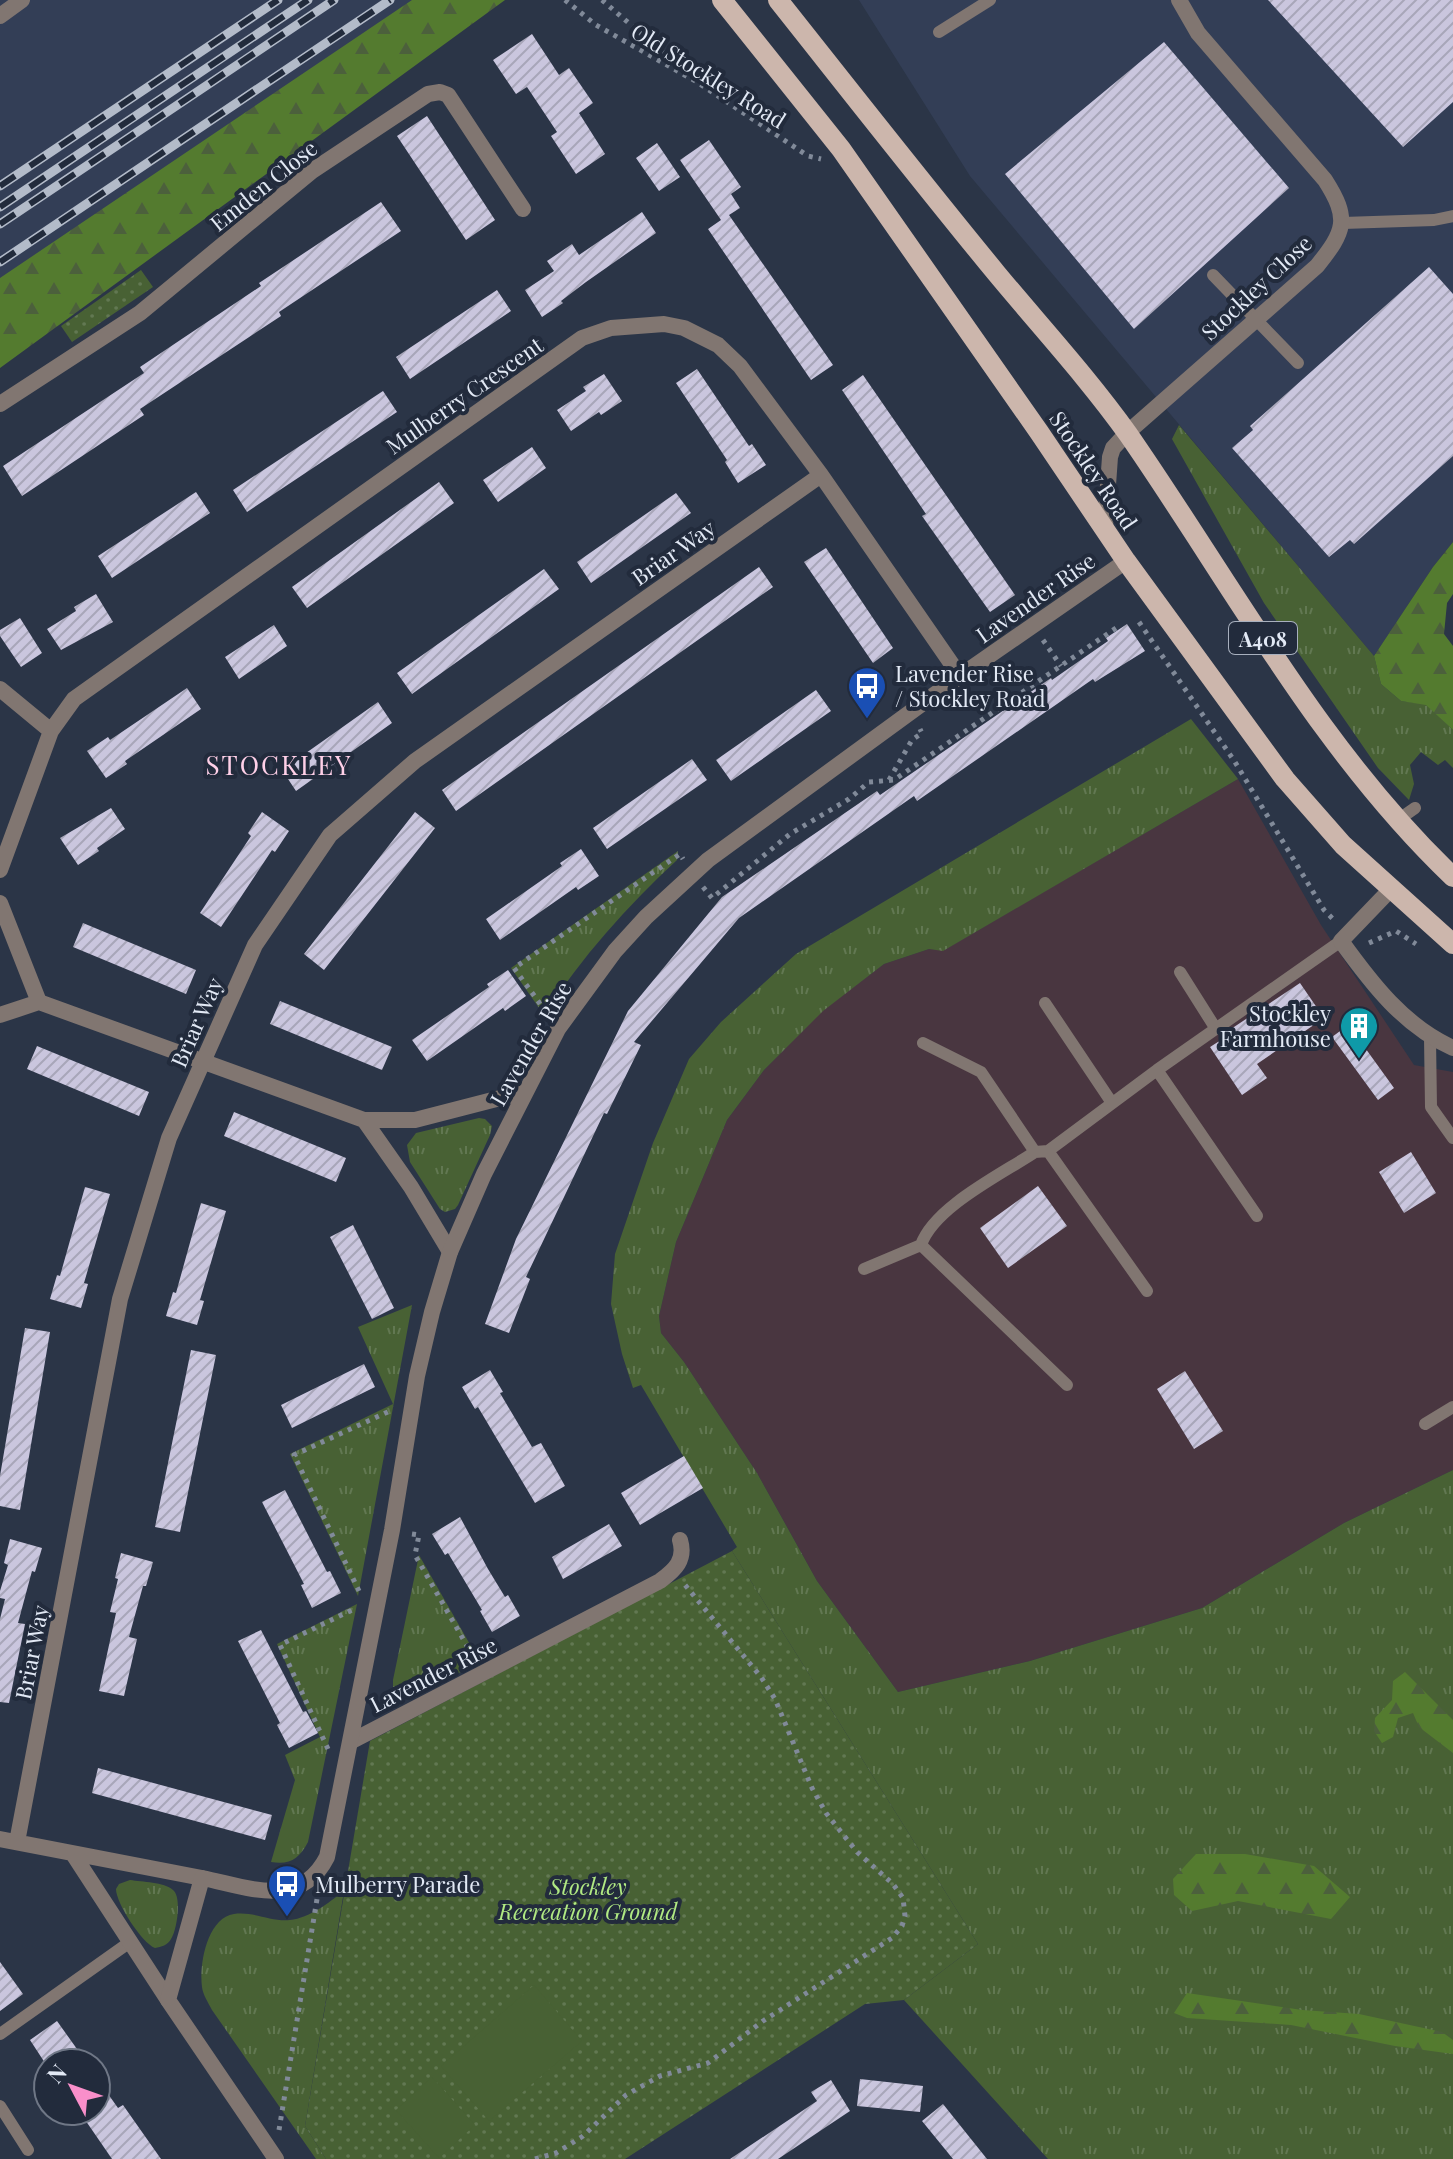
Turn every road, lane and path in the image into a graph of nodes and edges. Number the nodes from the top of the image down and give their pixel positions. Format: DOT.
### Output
graph roads {
  1 [pos="22,0"];
  2 [pos="565,0"];
  3 [pos="602,0"];
  4 [pos="722,0"];
  5 [pos="778,0"];
  6 [pos="990,0"];
  7 [pos="1179,0"];
  8 [pos="0,16"];
  9 [pos="939,32"];
  10 [pos="697,82"];
  11 [pos="841,149"];
  12 [pos="523,209"];
  13 [pos="1453,216"];
  14 [pos="1343,223"];
  15 [pos="1213,275"];
  16 [pos="1256,319"];
  17 [pos="1298,363"];
  18 [pos="0,404"];
  19 [pos="1127,433"];
  20 [pos="821,475"];
  21 [pos="1105,527"];
  22 [pos="1126,561"];
  23 [pos="1137,618"];
  24 [pos="1032,626"];
  25 [pos="1119,626"];
  26 [pos="1061,666"];
  27 [pos="960,676"];
  28 [pos="0,689"];
  29 [pos="909,713"];
  30 [pos="51,731"];
  31 [pos="889,780"];
  32 [pos="0,870"];
  33 [pos="693,874"];
  34 [pos="1453,877"];
  35 [pos="1391,889"];
  36 [pos="0,903"];
  37 [pos="1337,922"];
  38 [pos="1341,941"];
  39 [pos="1368,944"];
  40 [pos="1453,944"];
  41 [pos="1418,945"];
  42 [pos="1180,972"];
  43 [pos="39,1002"];
  44 [pos="1045,1003"];
  45 [pos="0,1015"];
  46 [pos="558,1029"];
  47 [pos="1216,1029"];
  48 [pos="1430,1038"];
  49 [pos="923,1043"];
  50 [pos="1453,1048"];
  51 [pos="202,1060"];
  52 [pos="1157,1070"];
  53 [pos="524,1092"];
  54 [pos="1112,1103"];
  55 [pos="364,1120"];
  56 [pos="1453,1138"];
  57 [pos="1042,1151"];
  58 [pos="1257,1216"];
  59 [pos="921,1245"];
  60 [pos="450,1252"];
  61 [pos="864,1269"];
  62 [pos="1147,1291"];
  63 [pos="1067,1385"];
  64 [pos="1453,1407"];
  65 [pos="411,1413"];
  66 [pos="1425,1424"];
  67 [pos="392,1530"];
  68 [pos="680,1540"];
  69 [pos="674,1571"];
  70 [pos="378,1604"];
  71 [pos="483,1672"];
  72 [pos="352,1741"];
  73 [pos="343,1782"];
  74 [pos="8,1841"];
  75 [pos="73,1854"];
  76 [pos="322,1866"];
  77 [pos="202,1878"];
  78 [pos="130,1942"];
  79 [pos="168,2000"];
  80 [pos="0,2034"];
  81 [pos="0,2106"];
  82 [pos="28,2150"];
  83 [pos="276,2158"];
  84 [pos="535,2159"];
  1 -- 8 [label="street"];
  2 -- 10 [label="path, Old Stockley Road"];
  3 -- 10 [label="path"];
  4 -- 11 [label="main road, Stockley Road / A408"];
  5 -- 19 [label="main road, Stockley Road / A408"];
  6 -- 9 [label="lane"];
  7 -- 14 [label="street"];
  10 -- 11 [label="path, Old Stockley Road"];
  11 -- 21 [label="main road, Stockley Road / A408"];
  12 -- 18 [label="street, Emden Close"];
  13 -- 14 [label="lane"];
  14 -- 16 [label="street, Stockley Close"];
  15 -- 16 [label="lane"];
  16 -- 17 [label="lane"];
  16 -- 19 [label="street, Stockley Close"];
  19 -- 21 [label="street, Stockley Close"];
  19 -- 34 [label="main road, Stockley Road / A408"];
  20 -- 27 [label="street, Mulberry Crescent"];
  20 -- 30 [label="street, Mulberry Crescent"];
  20 -- 51 [label="street, Briar Way"];
  21 -- 22 [label="main road, Stockley Road / A408"];
  22 -- 24 [label="street, Lavender Rise"];
  22 -- 35 [label="main road, Stockley Road / A408"];
  23 -- 37 [label="path"];
  24 -- 26 [label="path"];
  24 -- 27 [label="street, Lavender Rise"];
  25 -- 26 [label="path"];
  26 -- 31 [label="path"];
  27 -- 29 [label="street, Lavender Rise"];
  28 -- 30 [label="street"];
  29 -- 31 [label="path"];
  29 -- 33 [label="street, Lavender Rise"];
  30 -- 32 [label="street, Mulberry Crescent"];
  31 -- 33 [label="path"];
  33 -- 46 [label="street, Lavender Rise"];
  33 -- 46 [label="path"];
  35 -- 38 [label="street"];
  35 -- 40 [label="main road, Stockley Road / A408"];
  36 -- 43 [label="street"];
  38 -- 47 [label="lane"];
  38 -- 48 [label="street"];
  39 -- 41 [label="path"];
  42 -- 47 [label="lane"];
  43 -- 45 [label="street"];
  43 -- 51 [label="street"];
  44 -- 54 [label="lane"];
  46 -- 53 [label="street, Lavender Rise"];
  47 -- 52 [label="lane"];
  48 -- 50 [label="street"];
  48 -- 56 [label="lane"];
  49 -- 57 [label="lane"];
  51 -- 55 [label="street"];
  51 -- 74 [label="street, Briar Way"];
  52 -- 54 [label="lane"];
  52 -- 58 [label="lane"];
  53 -- 55 [label="street"];
  53 -- 60 [label="street, Lavender Rise"];
  54 -- 57 [label="lane"];
  55 -- 60 [label="street"];
  57 -- 59 [label="lane"];
  57 -- 62 [label="lane"];
  59 -- 61 [label="lane"];
  59 -- 63 [label="lane"];
  60 -- 65 [label="street, Lavender Rise"];
  64 -- 66 [label="lane"];
  65 -- 67 [label="street, Lavender Rise"];
  65 -- 70 [label="path"];
  67 -- 70 [label="street, Lavender Rise"];
  67 -- 71 [label="path"];
  68 -- 69 [label="street"];
  69 -- 71 [label="street, Lavender Rise"];
  69 -- 84 [label="path"];
  70 -- 72 [label="street, Lavender Rise"];
  70 -- 73 [label="path"];
  71 -- 72 [label="street, Lavender Rise"];
  72 -- 73 [label="street, Lavender Rise"];
  73 -- 76 [label="street, Lavender Rise"];
  74 -- 75 [label="street"];
  75 -- 77 [label="street"];
  75 -- 78 [label="street"];
  76 -- 77 [label="street"];
  76 -- 83 [label="path"];
  77 -- 79 [label="street"];
  78 -- 79 [label="street"];
  78 -- 80 [label="lane"];
  79 -- 83 [label="street"];
  81 -- 82 [label="lane"];
}
